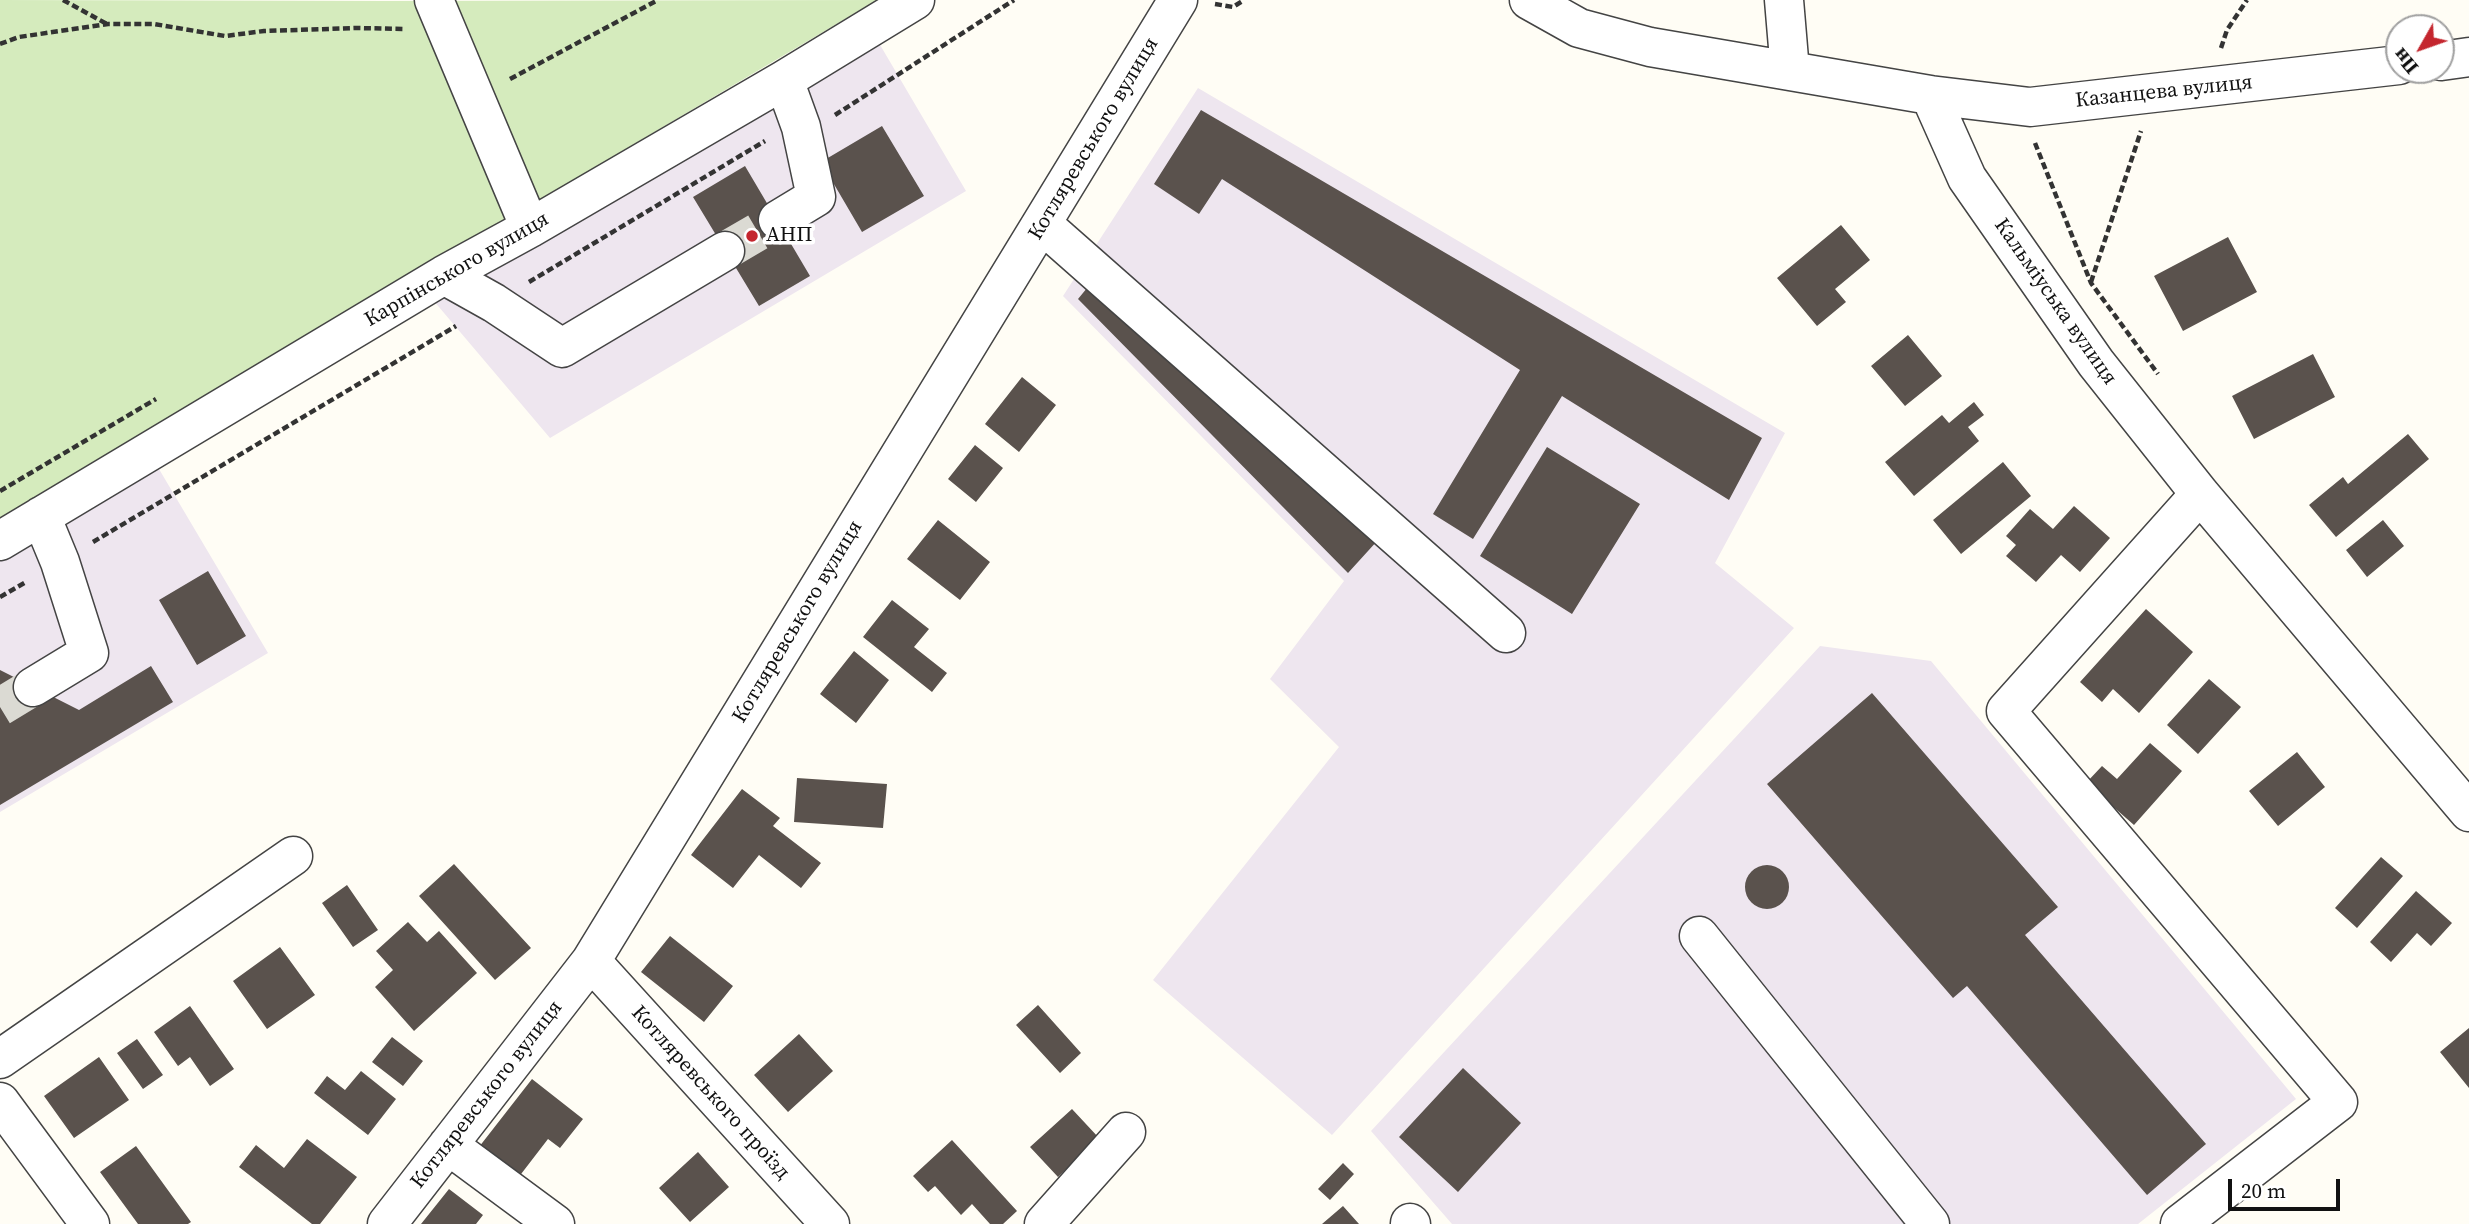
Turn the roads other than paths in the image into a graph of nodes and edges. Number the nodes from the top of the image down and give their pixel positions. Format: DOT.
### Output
graph roads {
  1 [pos="915,0"];
  2 [pos="1529,0"];
  3 [pos="1784,0"];
  4 [pos="1197,2"];
  5 [pos="441,15"];
  6 [pos="2385,67"];
  7 [pos="1790,71"];
  8 [pos="784,80"];
  9 [pos="1930,95"];
  10 [pos="778,220"];
  11 [pos="1042,224"];
  12 [pos="530,228"];
  13 [pos="725,251"];
  14 [pos="444,275"];
  15 [pos="2200,494"];
  16 [pos="41,516"];
  17 [pos="0,541"];
  18 [pos="1506,633"];
  19 [pos="33,687"];
  20 [pos="2469,812"];
  21 [pos="293,856"];
  22 [pos="1699,936"];
  23 [pos="591,961"];
  24 [pos="0,1059"];
  25 [pos="0,1102"];
  26 [pos="1126,1132"];
  27 [pos="448,1145"];
  28 [pos="90,1224"];
  29 [pos="387,1224"];
  30 [pos="555,1224"];
  31 [pos="830,1224"];
  32 [pos="1044,1224"];
  33 [pos="1930,1224"];
  34 [pos="2180,1224"];
  1 -- 8 [label="street, Карпінського вулиця"];
  2 -- 7 [label="street"];
  3 -- 7 [label="street"];
  4 -- 11 [label="street, Котляревського вулиця"];
  5 -- 12 [label="street"];
  6 -- 9 [label="street, Казанцева вулиця"];
  7 -- 9 [label="street"];
  8 -- 10 [label="street"];
  8 -- 12 [label="street, Карпінського вулиця"];
  9 -- 15 [label="street, Кальміуська вулиця"];
  11 -- 18 [label="street"];
  11 -- 23 [label="street, Котляревського вулиця"];
  12 -- 14 [label="street, Карпінського вулиця"];
  13 -- 14 [label="street"];
  14 -- 16 [label="street, Карпінського вулиця"];
  15 -- 20 [label="street, Кальміуська вулиця"];
  15 -- 34 [label="street"];
  16 -- 17 [label="street, Карпінського вулиця"];
  16 -- 19 [label="street"];
  21 -- 24 [label="street"];
  22 -- 33 [label="street"];
  23 -- 27 [label="street, Котляревського вулиця"];
  23 -- 31 [label="street, Котляревського проїзд"];
  25 -- 28 [label="street"];
  26 -- 32 [label="street"];
  27 -- 29 [label="street, Котляревського вулиця"];
  27 -- 30 [label="street"];
}
